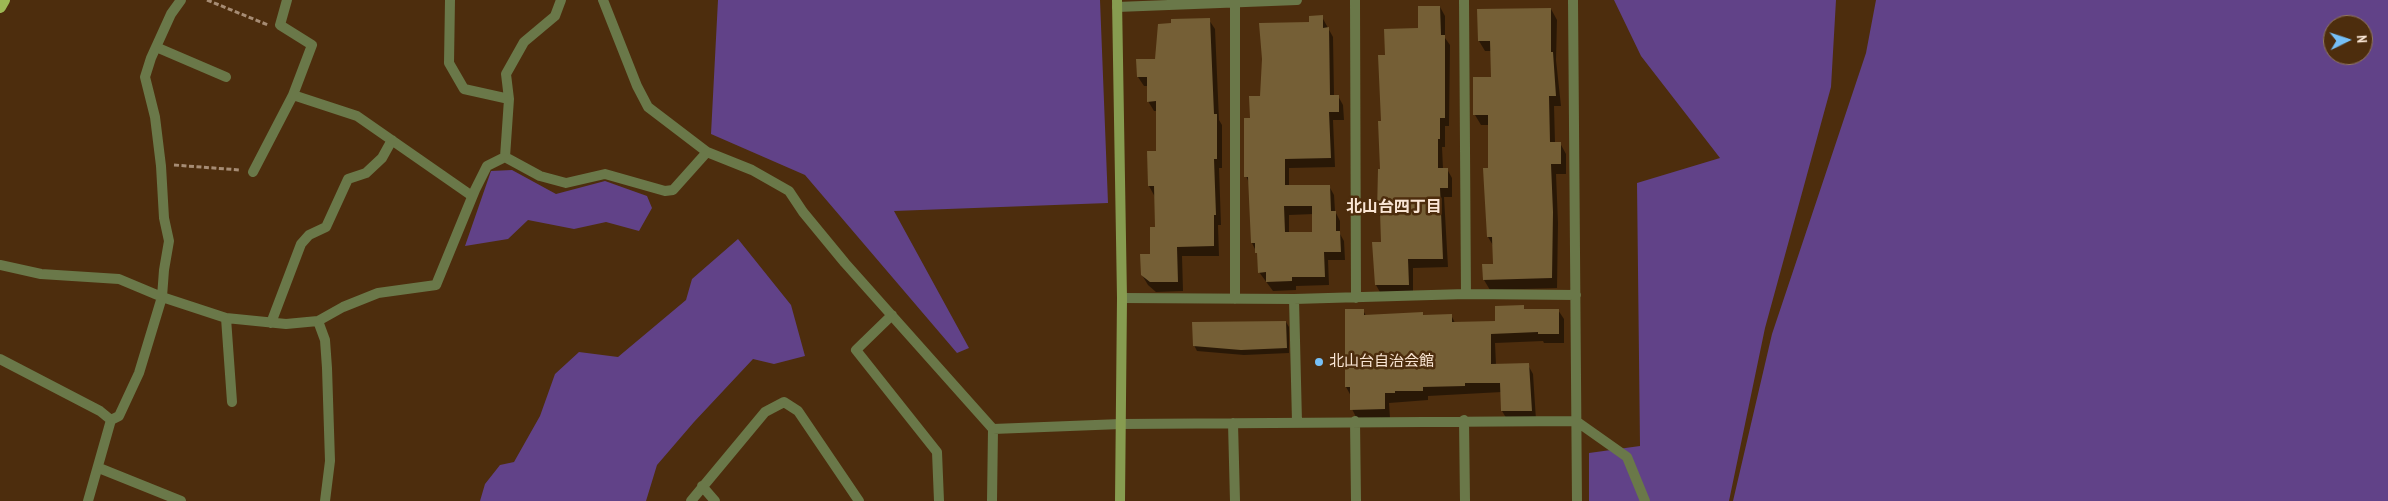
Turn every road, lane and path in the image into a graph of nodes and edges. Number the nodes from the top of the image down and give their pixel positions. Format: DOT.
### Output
graph roads {
  1 [pos="4,0"];
  2 [pos="181,0"];
  3 [pos="208,0"];
  4 [pos="287,0"];
  5 [pos="450,0"];
  6 [pos="561,0"];
  7 [pos="603,0"];
  8 [pos="1235,0"];
  9 [pos="1297,0"];
  10 [pos="1355,0"];
  11 [pos="1464,0"];
  12 [pos="1573,0"];
  13 [pos="1117,3"];
  14 [pos="0,7"];
  15 [pos="280,25"];
  16 [pos="156,47"];
  17 [pos="226,77"];
  18 [pos="293,94"];
  19 [pos="509,99"];
  20 [pos="392,140"];
  21 [pos="707,152"];
  22 [pos="505,157"];
  23 [pos="161,166"];
  24 [pos="253,172"];
  25 [pos="472,196"];
  26 [pos="0,265"];
  27 [pos="1466,294"];
  28 [pos="1576,295"];
  29 [pos="162,297"];
  30 [pos="1122,298"];
  31 [pos="1356,298"];
  32 [pos="1235,299"];
  33 [pos="1294,299"];
  34 [pos="892,315"];
  35 [pos="226,318"];
  36 [pos="318,321"];
  37 [pos="271,323"];
  38 [pos="0,358"];
  39 [pos="232,402"];
  40 [pos="111,420"];
  41 [pos="1464,420"];
  42 [pos="1355,421"];
  43 [pos="1576,421"];
  44 [pos="1297,422"];
  45 [pos="1233,423"];
  46 [pos="1121,424"];
  47 [pos="993,428"];
  48 [pos="99,468"];
  49 [pos="702,486"];
  50 [pos="88,501"];
  51 [pos="181,501"];
  52 [pos="326,501"];
  53 [pos="691,501"];
  54 [pos="716,501"];
  55 [pos="859,501"];
  56 [pos="939,501"];
  57 [pos="992,501"];
  58 [pos="1120,501"];
  59 [pos="1235,501"];
  60 [pos="1356,501"];
  61 [pos="1465,501"];
  62 [pos="1577,501"];
  63 [pos="1645,501"];
  1 -- 14 [label="main road"];
  2 -- 16 [label="street"];
  3 -- 15 [label="path"];
  4 -- 15 [label="street"];
  5 -- 19 [label="street"];
  6 -- 19 [label="street"];
  7 -- 21 [label="street"];
  8 -- 9 [label="street"];
  8 -- 13 [label="street"];
  8 -- 32 [label="street"];
  10 -- 31 [label="street"];
  11 -- 27 [label="street"];
  12 -- 28 [label="street"];
  13 -- 30 [label="street"];
  15 -- 18 [label="street"];
  16 -- 17 [label="street"];
  16 -- 23 [label="street"];
  18 -- 20 [label="street"];
  18 -- 24 [label="street"];
  19 -- 22 [label="street"];
  20 -- 25 [label="street"];
  20 -- 37 [label="street"];
  21 -- 22 [label="street"];
  21 -- 34 [label="street"];
  22 -- 25 [label="street"];
  23 -- 24 [label="path"];
  23 -- 29 [label="street"];
  25 -- 36 [label="street"];
  26 -- 29 [label="street"];
  27 -- 28 [label="street"];
  27 -- 31 [label="street"];
  28 -- 43 [label="street"];
  29 -- 35 [label="street"];
  29 -- 40 [label="street"];
  30 -- 32 [label="street"];
  30 -- 46 [label="street"];
  31 -- 33 [label="street"];
  32 -- 33 [label="street"];
  33 -- 44 [label="street"];
  34 -- 47 [label="street"];
  34 -- 56 [label="street"];
  35 -- 37 [label="street"];
  35 -- 39 [label="street"];
  36 -- 37 [label="street"];
  36 -- 52 [label="street"];
  38 -- 40 [label="street"];
  40 -- 48 [label="street"];
  41 -- 42 [label="street"];
  41 -- 43 [label="street"];
  41 -- 61 [label="street"];
  42 -- 44 [label="street"];
  42 -- 60 [label="street"];
  43 -- 62 [label="street"];
  43 -- 63 [label="street"];
  44 -- 45 [label="street"];
  45 -- 46 [label="street"];
  45 -- 59 [label="street"];
  46 -- 47 [label="street"];
  46 -- 58 [label="street"];
  47 -- 57 [label="street"];
  48 -- 50 [label="street"];
  48 -- 51 [label="street"];
  49 -- 53 [label="street"];
  49 -- 54 [label="street"];
  49 -- 55 [label="street"];
}
